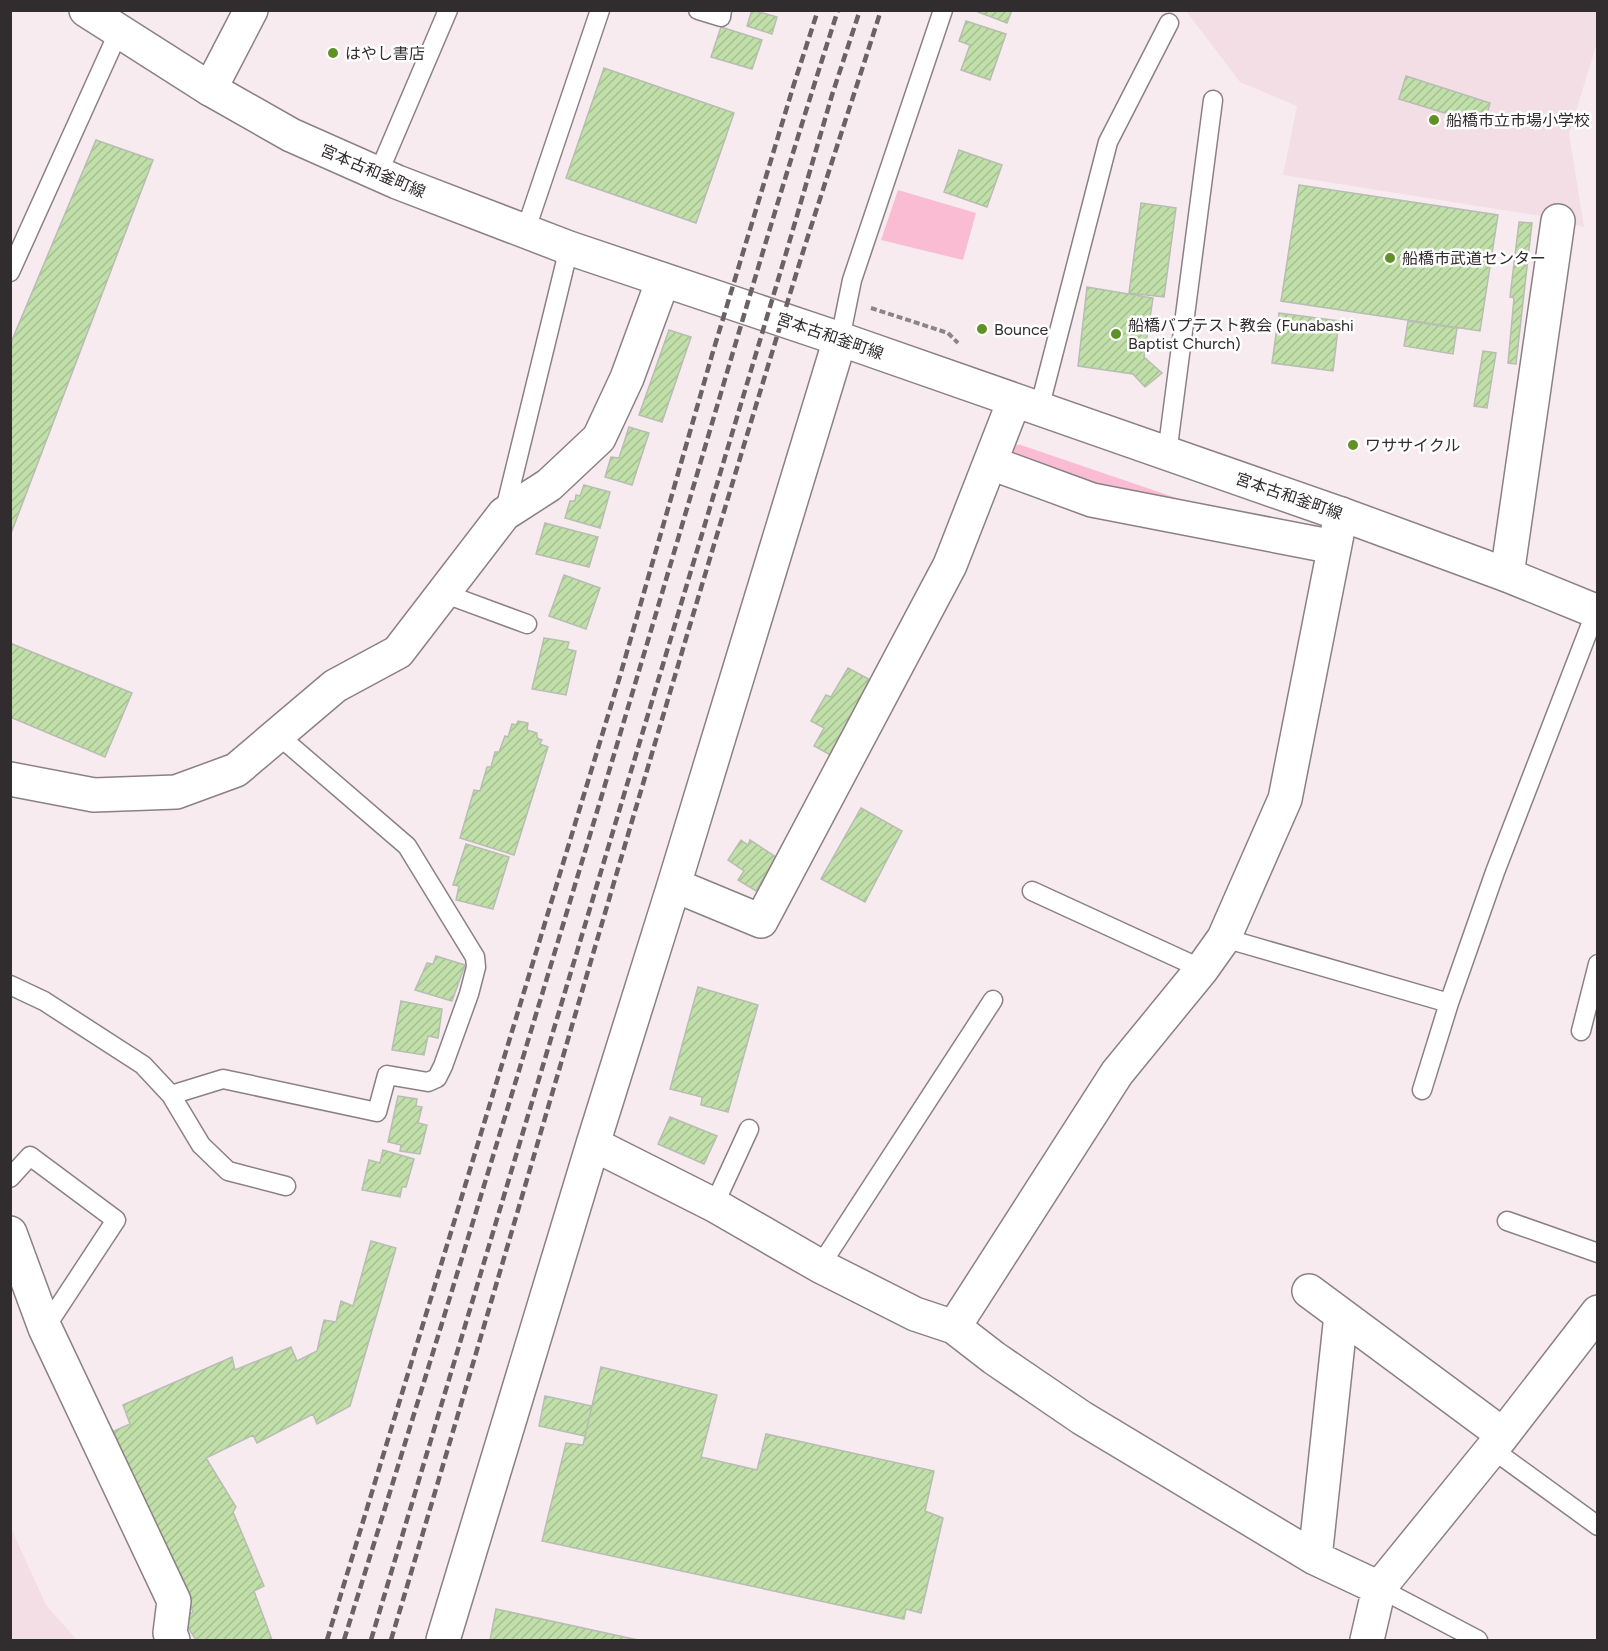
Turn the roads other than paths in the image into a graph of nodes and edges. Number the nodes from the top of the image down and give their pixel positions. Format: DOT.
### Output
graph roads {
  1 [pos="86,10"];
  2 [pos="251,10"];
  3 [pos="448,10"];
  4 [pos="600,10"];
  5 [pos="698,10"];
  6 [pos="722,10"];
  7 [pos="943,10"];
  8 [pos="1169,23"];
  9 [pos="119,31"];
  10 [pos="210,89"];
  11 [pos="1213,100"];
  12 [pos="378,174"];
  13 [pos="1558,221"];
  14 [pos="525,232"];
  15 [pos="569,248"];
  16 [pos="10,272"];
  17 [pos="663,280"];
  18 [pos="840,339"];
  19 [pos="1027,405"];
  20 [pos="1167,454"];
  21 [pos="991,463"];
  22 [pos="504,514"];
  23 [pos="1341,514"];
  24 [pos="1334,547"];
  25 [pos="1507,574"];
  26 [pos="443,593"];
  27 [pos="1597,611"];
  28 [pos="527,624"];
  29 [pos="278,735"];
  30 [pos="10,779"];
  31 [pos="674,885"];
  32 [pos="1032,891"];
  33 [pos="1224,938"];
  34 [pos="1598,964"];
  35 [pos="1202,969"];
  36 [pos="10,985"];
  37 [pos="993,1000"];
  38 [pos="1449,1003"];
  39 [pos="1581,1031"];
  40 [pos="1422,1090"];
  41 [pos="171,1095"];
  42 [pos="749,1129"];
  43 [pos="593,1144"];
  44 [pos="10,1178"];
  45 [pos="286,1186"];
  46 [pos="714,1204"];
  47 [pos="1507,1221"];
  48 [pos="10,1233"];
  49 [pos="1598,1253"];
  50 [pos="820,1266"];
  51 [pos="1309,1291"];
  52 [pos="1598,1312"];
  53 [pos="1341,1315"];
  54 [pos="954,1327"];
  55 [pos="45,1328"];
  56 [pos="1497,1441"];
  57 [pos="1598,1526"];
  58 [pos="1315,1558"];
  59 [pos="1378,1588"];
  60 [pos="173,1641"];
  61 [pos="443,1641"];
  62 [pos="1367,1641"];
  63 [pos="1478,1641"];
  1 -- 9 [label="street, 宮本古和釜町線"];
  2 -- 10 [label="street"];
  3 -- 12 [label="lane"];
  4 -- 14 [label="lane"];
  5 -- 6 [label="lane"];
  7 -- 18 [label="lane"];
  8 -- 19 [label="lane"];
  9 -- 10 [label="street, 宮本古和釜町線"];
  9 -- 16 [label="lane"];
  10 -- 12 [label="street, 宮本古和釜町線"];
  11 -- 20 [label="lane"];
  12 -- 14 [label="street, 宮本古和釜町線"];
  13 -- 25 [label="street"];
  14 -- 15 [label="street, 宮本古和釜町線"];
  15 -- 17 [label="street, 宮本古和釜町線"];
  15 -- 22 [label="lane"];
  17 -- 18 [label="street, 宮本古和釜町線"];
  17 -- 22 [label="street"];
  18 -- 19 [label="street, 宮本古和釜町線"];
  18 -- 31 [label="street"];
  19 -- 20 [label="street, 宮本古和釜町線"];
  19 -- 21 [label="street"];
  20 -- 23 [label="street, 宮本古和釜町線"];
  21 -- 24 [label="street"];
  21 -- 31 [label="street"];
  22 -- 26 [label="street"];
  23 -- 24 [label="street"];
  23 -- 25 [label="street, 宮本古和釜町線"];
  24 -- 33 [label="street"];
  25 -- 27 [label="street, 宮本古和釜町線"];
  26 -- 28 [label="lane"];
  26 -- 29 [label="street"];
  27 -- 38 [label="lane"];
  29 -- 30 [label="street"];
  29 -- 41 [label="lane"];
  31 -- 43 [label="street"];
  32 -- 35 [label="lane"];
  33 -- 35 [label="street"];
  33 -- 38 [label="lane"];
  34 -- 39 [label="lane"];
  35 -- 54 [label="street"];
  36 -- 41 [label="lane"];
  37 -- 50 [label="lane"];
  38 -- 40 [label="lane"];
  41 -- 45 [label="lane"];
  42 -- 46 [label="lane"];
  43 -- 46 [label="street"];
  43 -- 61 [label="street"];
  44 -- 55 [label="lane"];
  46 -- 50 [label="street"];
  47 -- 49 [label="lane"];
  48 -- 55 [label="street"];
  50 -- 54 [label="street"];
  51 -- 53 [label="street"];
  52 -- 56 [label="street"];
  53 -- 56 [label="street"];
  53 -- 58 [label="street"];
  54 -- 58 [label="street"];
  55 -- 60 [label="street"];
  56 -- 57 [label="lane"];
  56 -- 59 [label="street"];
  58 -- 59 [label="street"];
  59 -- 62 [label="street"];
  59 -- 63 [label="lane"];
}
